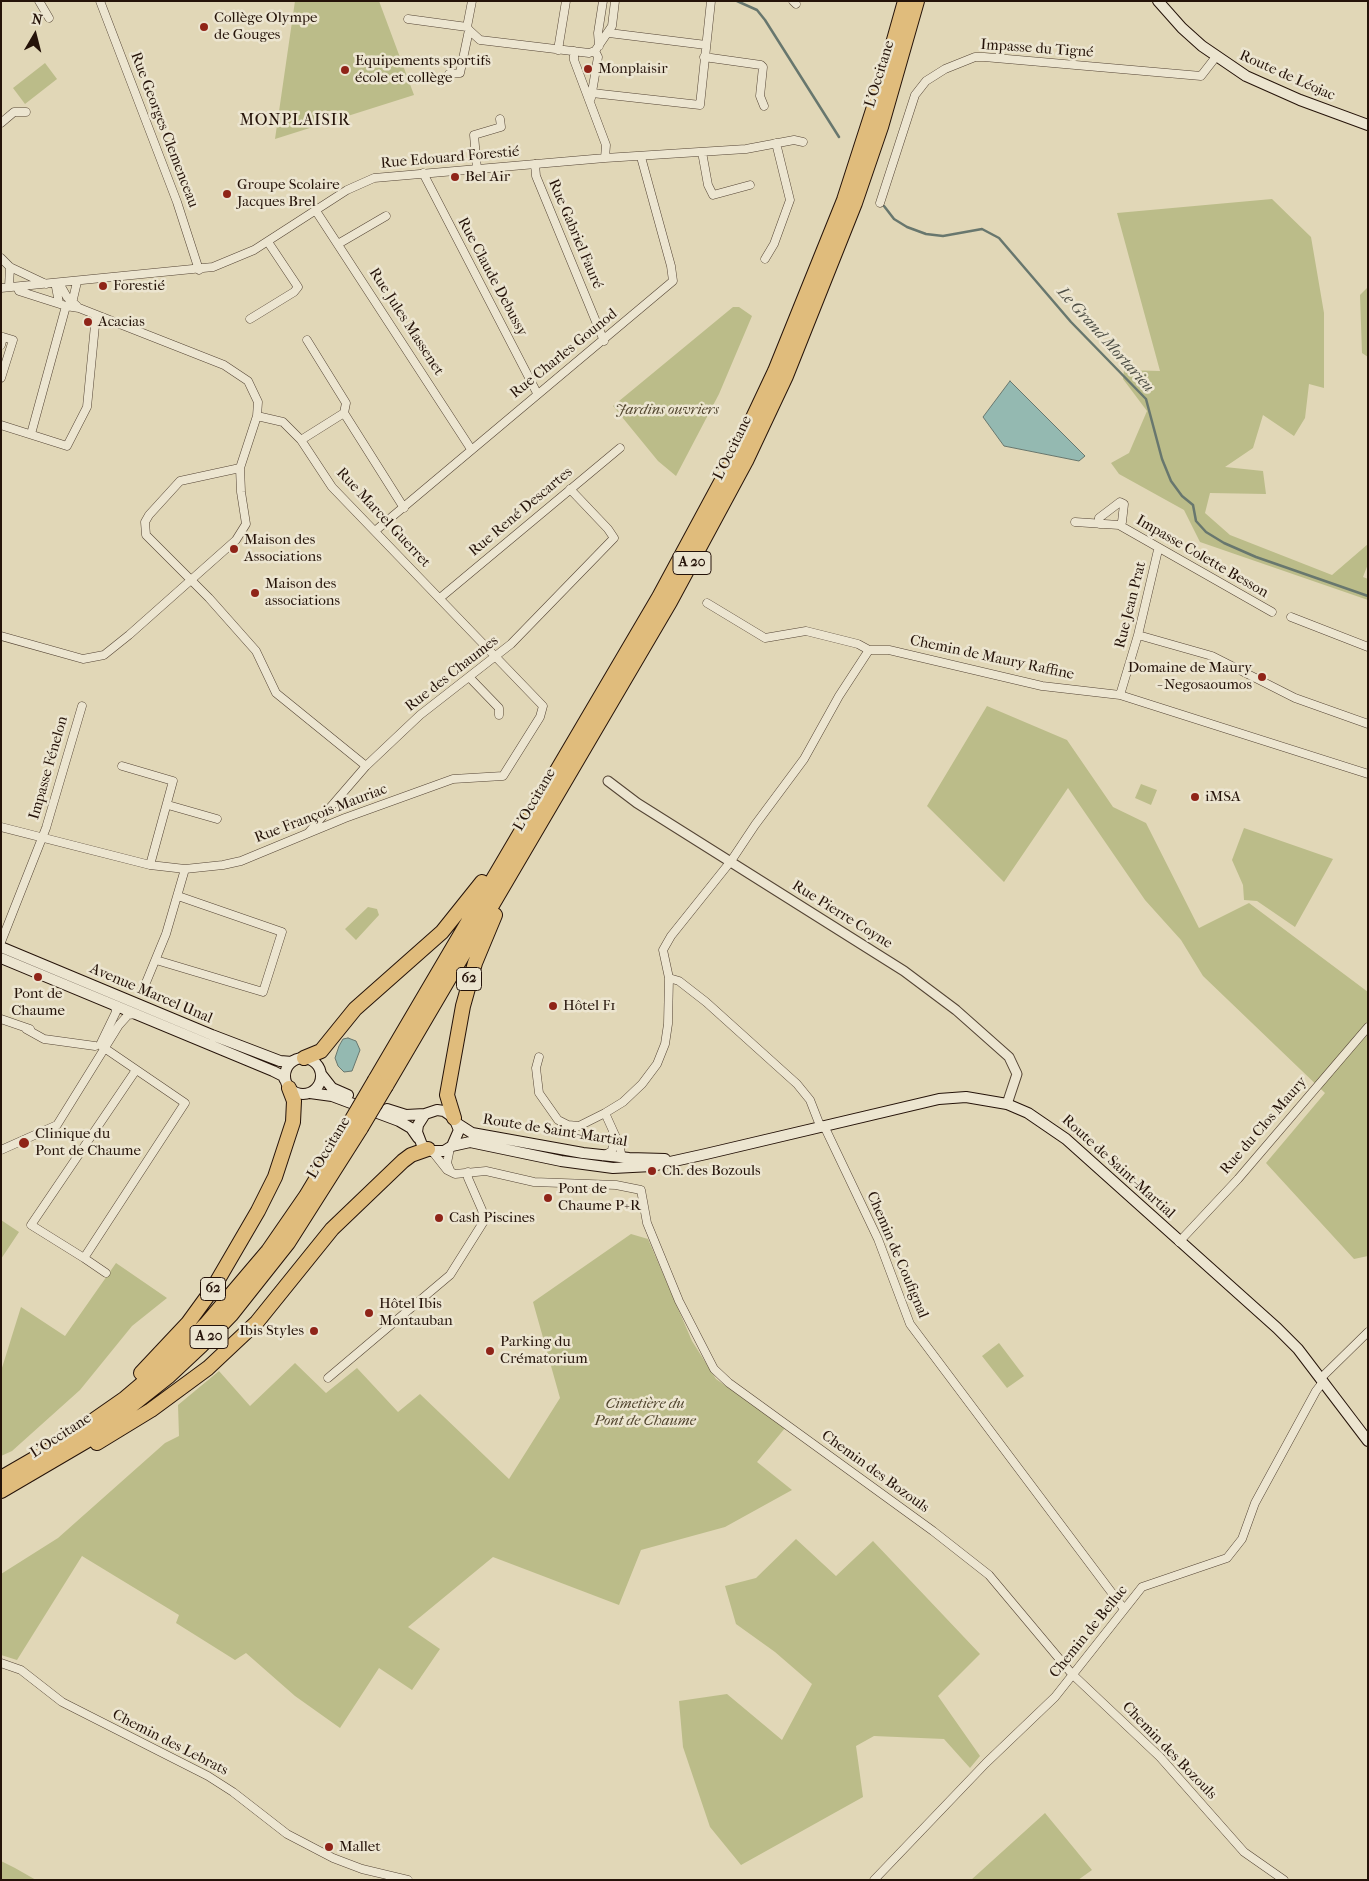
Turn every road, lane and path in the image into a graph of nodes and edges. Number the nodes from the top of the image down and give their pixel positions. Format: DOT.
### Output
graph roads {
  1 [pos="39,1"];
  2 [pos="100,1"];
  3 [pos="472,1"];
  4 [pos="566,1"];
  5 [pos="603,1"];
  6 [pos="615,1"];
  7 [pos="711,1"];
  8 [pos="905,1"];
  9 [pos="917,1"];
  10 [pos="1158,1"];
  11 [pos="49,18"];
  12 [pos="408,19"];
  13 [pos="468,29"];
  14 [pos="609,32"];
  15 [pos="706,45"];
  16 [pos="597,49"];
  17 [pos="558,50"];
  18 [pos="574,51"];
  19 [pos="704,57"];
  20 [pos="1215,58"];
  21 [pos="449,74"];
  22 [pos="592,93"];
  23 [pos="764,106"];
  24 [pos="592,107"];
  25 [pos="26,112"];
  26 [pos="500,119"];
  27 [pos="1,123"];
  28 [pos="1368,125"];
  29 [pos="803,142"];
  30 [pos="776,143"];
  31 [pos="702,152"];
  32 [pos="641,157"];
  33 [pos="605,158"];
  34 [pos="535,164"];
  35 [pos="477,169"];
  36 [pos="424,173"];
  37 [pos="750,185"];
  38 [pos="880,203"];
  39 [pos="316,211"];
  40 [pos="386,216"];
  41 [pos="268,242"];
  42 [pos="338,244"];
  43 [pos="1,258"];
  44 [pos="765,259"];
  45 [pos="13,268"];
  46 [pos="199,270"];
  47 [pos="77,282"];
  48 [pos="59,283"];
  49 [pos="46,284"];
  50 [pos="9,288"];
  51 [pos="66,304"];
  52 [pos="96,314"];
  53 [pos="250,319"];
  54 [pos="307,340"];
  55 [pos="604,341"];
  56 [pos="1,345"];
  57 [pos="2,374"];
  58 [pos="537,393"];
  59 [pos="344,414"];
  60 [pos="257,416"];
  61 [pos="1,425"];
  62 [pos="31,434"];
  63 [pos="301,440"];
  64 [pos="620,448"];
  65 [pos="471,449"];
  66 [pos="240,468"];
  67 [pos="570,489"];
  68 [pos="404,508"];
  69 [pos="1075,522"];
  70 [pos="1100,524"];
  71 [pos="1119,525"];
  72 [pos="374,531"];
  73 [pos="1158,550"];
  74 [pos="190,580"];
  75 [pos="440,598"];
  76 [pos="707,603"];
  77 [pos="1272,612"];
  78 [pos="1291,617"];
  79 [pos="1138,635"];
  80 [pos="1,636"];
  81 [pos="1368,647"];
  82 [pos="869,650"];
  83 [pos="496,655"];
  84 [pos="470,678"];
  85 [pos="1120,695"];
  86 [pos="82,706"];
  87 [pos="499,715"];
  88 [pos="1368,724"];
  89 [pos="122,766"];
  90 [pos="366,766"];
  91 [pos="1368,774"];
  92 [pos="608,781"];
  93 [pos="168,805"];
  94 [pos="217,819"];
  95 [pos="1,827"];
  96 [pos="308,832"];
  97 [pos="43,838"];
  98 [pos="520,846"];
  99 [pos="731,861"];
  100 [pos="150,865"];
  101 [pos="185,869"];
  102 [pos="178,896"];
  103 [pos="1,942"];
  104 [pos="1,947"];
  105 [pos="1,958"];
  106 [pos="156,960"];
  107 [pos="669,978"];
  108 [pos="145,985"];
  109 [pos="117,1008"];
  110 [pos="136,1014"];
  111 [pos="1,1019"];
  112 [pos="1368,1027"];
  113 [pos="212,1035"];
  114 [pos="99,1050"];
  115 [pos="539,1057"];
  116 [pos="298,1060"];
  117 [pos="136,1070"];
  118 [pos="321,1074"];
  119 [pos="287,1084"];
  120 [pos="310,1093"];
  121 [pos="1007,1104"];
  122 [pos="605,1113"];
  123 [pos="425,1114"];
  124 [pos="456,1121"];
  125 [pos="356,1125"];
  126 [pos="822,1126"];
  127 [pos="614,1136"];
  128 [pos="426,1146"];
  129 [pos="451,1147"];
  130 [pos="1,1150"];
  131 [pos="603,1156"];
  132 [pos="622,1158"];
  133 [pos="681,1159"];
  134 [pos="561,1161"];
  135 [pos="451,1172"];
  136 [pos="468,1172"];
  137 [pos="1179,1242"];
  138 [pos="84,1258"];
  139 [pos="106,1273"];
  140 [pos="1368,1332"];
  141 [pos="328,1378"];
  142 [pos="1322,1381"];
  143 [pos="1368,1441"];
  144 [pos="58,1445"];
  145 [pos="36,1473"];
  146 [pos="1,1478"];
  147 [pos="1,1491"];
  148 [pos="1124,1609"];
  149 [pos="1,1663"];
  150 [pos="1072,1674"];
  151 [pos="408,1880"];
  152 [pos="874,1880"];
  153 [pos="1284,1880"];
  1 -- 11 [label="street"];
  2 -- 46 [label="street, Rue Georges Clemenceau"];
  3 -- 13 [label="street"];
  4 -- 17 [label="street"];
  5 -- 16 [label="street"];
  6 -- 14 [label="street"];
  7 -- 15 [label="street"];
  8 -- 98 [label="highway, L'Occitane / A 20"];
  9 -- 98 [label="highway, L'Occitane / A 20"];
  10 -- 20 [label="main road, Route de Léojac"];
  12 -- 13 [label="street"];
  13 -- 17 [label="street"];
  13 -- 21 [label="street"];
  14 -- 15 [label="street"];
  14 -- 16 [label="street"];
  15 -- 19 [label="street"];
  16 -- 18 [label="street"];
  16 -- 22 [label="street"];
  17 -- 18 [label="street"];
  18 -- 24 [label="street"];
  19 -- 22 [label="street"];
  19 -- 23 [label="street"];
  20 -- 28 [label="main road, Route de Léojac"];
  20 -- 38 [label="street, Impasse du Tigné"];
  22 -- 24 [label="street"];
  24 -- 33 [label="street"];
  25 -- 27 [label="street"];
  26 -- 35 [label="street"];
  29 -- 30 [label="street, Rue Edouard Forestié"];
  30 -- 31 [label="street, Rue Edouard Forestié"];
  30 -- 44 [label="street"];
  31 -- 32 [label="street, Rue Edouard Forestié"];
  31 -- 37 [label="street"];
  32 -- 33 [label="street, Rue Edouard Forestié"];
  32 -- 55 [label="street, Rue Charles Gounod"];
  33 -- 34 [label="street, Rue Edouard Forestié"];
  34 -- 35 [label="street, Rue Edouard Forestié"];
  34 -- 55 [label="street, Rue Gabriel Fauré"];
  35 -- 36 [label="street, Rue Edouard Forestié"];
  36 -- 39 [label="street, Rue Edouard Forestié"];
  36 -- 58 [label="street, Rue Claude Debussy"];
  39 -- 41 [label="street, Rue Edouard Forestié"];
  39 -- 42 [label="street, Rue Jules Massenet"];
  40 -- 42 [label="street"];
  41 -- 46 [label="street, Rue Edouard Forestié"];
  41 -- 53 [label="street"];
  42 -- 65 [label="street, Rue Jules Massenet"];
  43 -- 45 [label="street"];
  45 -- 49 [label="street"];
  45 -- 50 [label="street"];
  46 -- 47 [label="street, Rue Edouard Forestié"];
  47 -- 48 [label="street, Rue Edouard Forestié"];
  47 -- 51 [label="street"];
  48 -- 49 [label="street, Rue Edouard Forestié"];
  48 -- 51 [label="street"];
  48 -- 51 [label="street"];
  49 -- 50 [label="street, Rue Edouard Forestié"];
  50 -- 51 [label="street"];
  51 -- 52 [label="street"];
  51 -- 62 [label="street"];
  52 -- 60 [label="street"];
  52 -- 62 [label="street"];
  54 -- 59 [label="street"];
  55 -- 58 [label="street, Rue Charles Gounod"];
  56 -- 57 [label="street"];
  58 -- 65 [label="street, Rue Charles Gounod"];
  59 -- 63 [label="street"];
  59 -- 68 [label="street"];
  60 -- 63 [label="street, Rue Marcel Guerret"];
  60 -- 66 [label="street"];
  61 -- 62 [label="street"];
  63 -- 72 [label="street, Rue Marcel Guerret"];
  64 -- 67 [label="street, Rue René Descartes"];
  65 -- 68 [label="street, Rue Charles Gounod"];
  66 -- 74 [label="street"];
  66 -- 74 [label="street"];
  67 -- 75 [label="street, Rue René Descartes"];
  67 -- 83 [label="street, Rue des Chaumes"];
  68 -- 72 [label="street, Rue Charles Gounod"];
  69 -- 70 [label="street, Impasse Colette Besson"];
  70 -- 71 [label="street, Impasse Colette Besson"];
  70 -- 71 [label="street, Impasse Colette Besson"];
  71 -- 73 [label="street, Impasse Colette Besson"];
  72 -- 75 [label="street, Rue Marcel Guerret"];
  73 -- 77 [label="street, Impasse Colette Besson"];
  73 -- 79 [label="street, Rue Jean Prat"];
  74 -- 80 [label="street"];
  74 -- 90 [label="street"];
  75 -- 83 [label="street, Rue Marcel Guerret"];
  76 -- 82 [label="street, Chemin de Maury Raffine"];
  78 -- 81 [label="street"];
  79 -- 85 [label="street, Rue Jean Prat"];
  79 -- 88 [label="street"];
  82 -- 85 [label="street, Chemin de Maury Raffine"];
  82 -- 99 [label="street"];
  83 -- 84 [label="street, Rue des Chaumes"];
  83 -- 96 [label="street, Rue François Mauriac"];
  84 -- 87 [label="street"];
  84 -- 90 [label="street, Rue des Chaumes"];
  85 -- 91 [label="street, Chemin de Maury Raffine"];
  86 -- 97 [label="street, Impasse Fénelon"];
  89 -- 93 [label="street"];
  90 -- 96 [label="street, Rue des Chaumes"];
  92 -- 99 [label="street, Rue Pierre Coyne"];
  93 -- 94 [label="street"];
  93 -- 100 [label="street"];
  95 -- 97 [label="street, Rue François Mauriac"];
  96 -- 101 [label="street, Rue François Mauriac"];
  97 -- 100 [label="street, Rue François Mauriac"];
  97 -- 103 [label="street, Impasse Fénelon"];
  98 -- 116 [label="highway"];
  98 -- 124 [label="highway, 62"];
  98 -- 125 [label="highway, L'Occitane / A 20, bridge"];
  99 -- 107 [label="street"];
  99 -- 121 [label="street, Rue Pierre Coyne"];
  100 -- 101 [label="street, Rue François Mauriac"];
  101 -- 102 [label="street"];
  102 -- 106 [label="street"];
  102 -- 106 [label="street"];
  104 -- 113 [label="main road, Avenue Marcel Unal"];
  105 -- 109 [label="main road, Avenue Marcel Unal"];
  106 -- 108 [label="street"];
  107 -- 122 [label="street"];
  107 -- 126 [label="street, Chemin de Coufignal"];
  109 -- 110 [label="main road, Avenue Marcel Unal"];
  109 -- 113 [label="street"];
  109 -- 114 [label="street"];
  110 -- 114 [label="street"];
  110 -- 119 [label="main road, Avenue Marcel Unal"];
  111 -- 114 [label="street"];
  112 -- 137 [label="street, Rue du Clos Maury"];
  113 -- 116 [label="main road, Avenue Marcel Unal"];
  114 -- 117 [label="street"];
  114 -- 130 [label="street"];
  115 -- 122 [label="street"];
  116 -- 118 [label="main road"];
  116 -- 119 [label="main road"];
  117 -- 138 [label="street"];
  117 -- 138 [label="street"];
  118 -- 120 [label="main road"];
  118 -- 123 [label="main road"];
  119 -- 120 [label="main road"];
  119 -- 144 [label="highway, 62"];
  120 -- 128 [label="main road"];
  121 -- 126 [label="main road, Route de Saint-Martial"];
  121 -- 137 [label="main road, Route de Saint-Martial"];
  122 -- 127 [label="street"];
  123 -- 124 [label="main road"];
  123 -- 128 [label="main road"];
  124 -- 129 [label="main road"];
  124 -- 131 [label="main road, Route de Saint-Martial"];
  125 -- 144 [label="highway, L'Occitane / A 20"];
  125 -- 145 [label="highway, L'Occitane / A 20"];
  126 -- 133 [label="main road, Route de Saint-Martial"];
  126 -- 148 [label="street, Chemin de Coufignal"];
  127 -- 131 [label="street"];
  127 -- 132 [label="street"];
  128 -- 129 [label="main road"];
  128 -- 135 [label="street"];
  128 -- 145 [label="highway"];
  129 -- 134 [label="main road, Route de Saint-Martial"];
  129 -- 135 [label="street"];
  131 -- 132 [label="main road, Route de Saint-Martial"];
  132 -- 133 [label="main road, Route de Saint-Martial"];
  132 -- 134 [label="main road"];
  133 -- 134 [label="main road, Route de Saint-Martial"];
  135 -- 136 [label="street, Chemin des Bozouls"];
  136 -- 141 [label="street"];
  136 -- 150 [label="street, Chemin des Bozouls"];
  137 -- 142 [label="main road, Route de Saint-Martial"];
  138 -- 139 [label="street"];
  140 -- 142 [label="street, Chemin de Belluc"];
  142 -- 143 [label="main road, Route de Saint-Martial"];
  142 -- 148 [label="street, Chemin de Belluc"];
  144 -- 146 [label="highway, L'Occitane / A 20"];
  145 -- 147 [label="highway, L'Occitane / A 20"];
  148 -- 150 [label="street, Chemin de Belluc"];
  149 -- 151 [label="street, Chemin des Lebrats"];
  150 -- 152 [label="street, Chemin de Belluc"];
  150 -- 153 [label="street, Chemin des Bozouls"];
}
